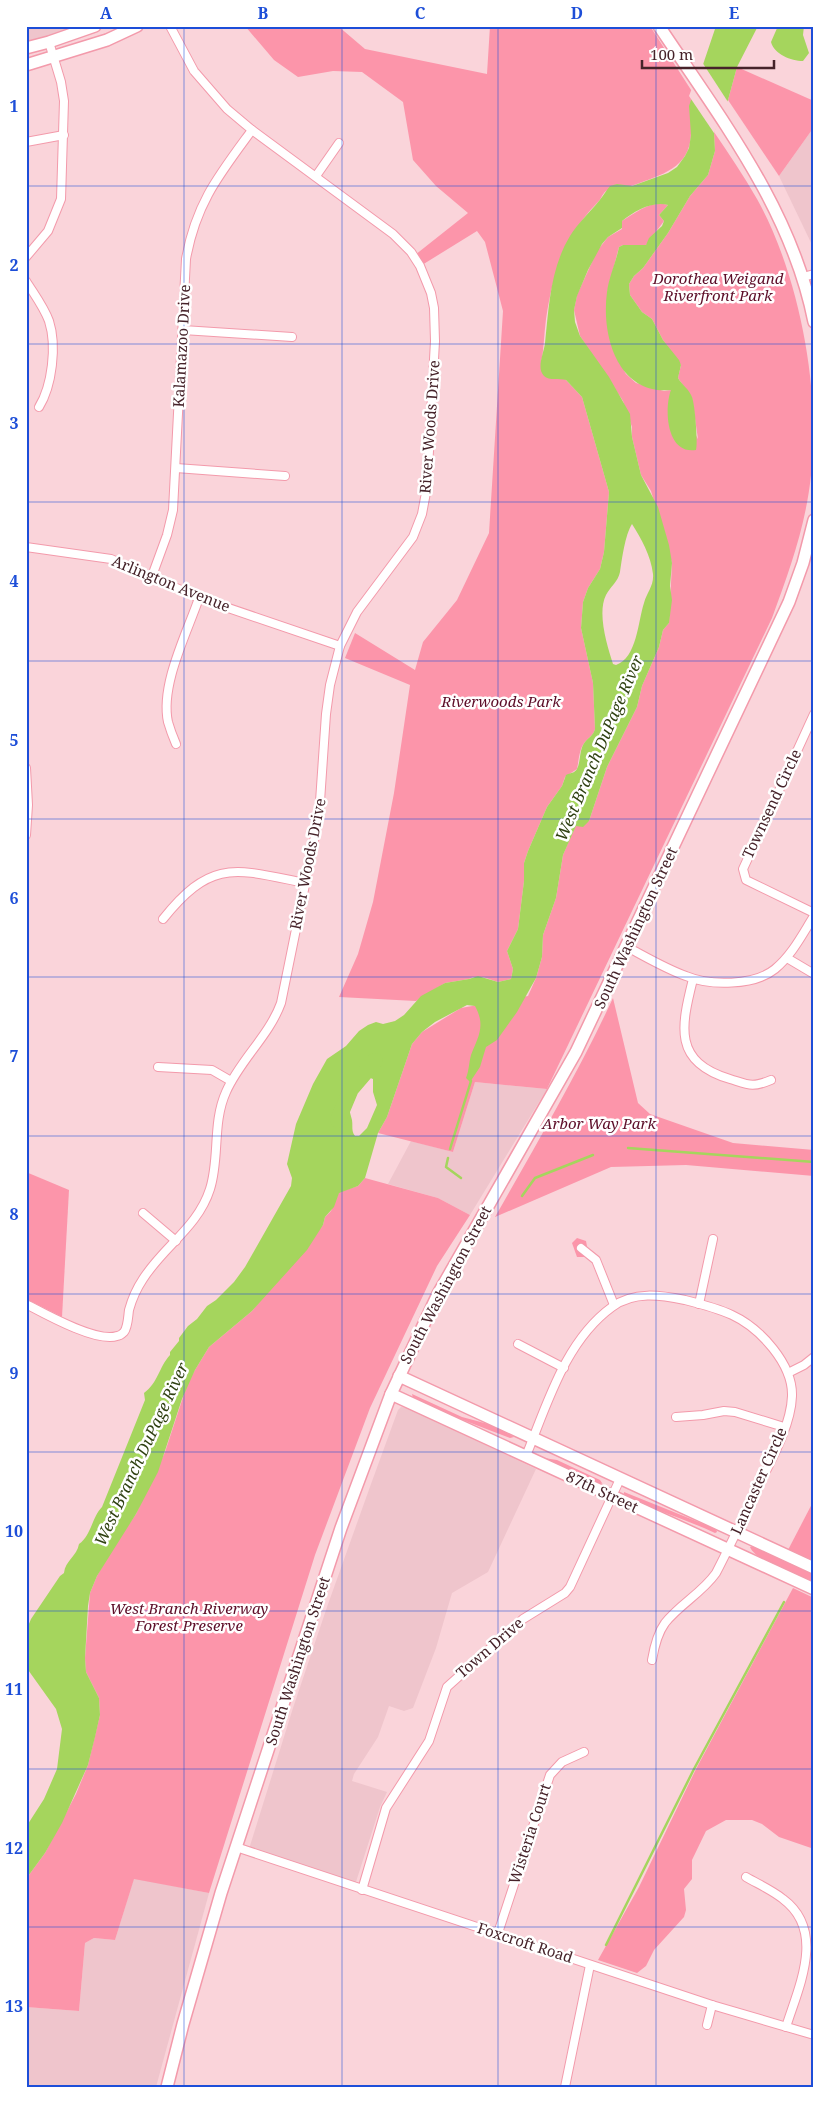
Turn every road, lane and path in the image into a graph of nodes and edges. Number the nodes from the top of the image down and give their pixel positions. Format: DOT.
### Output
graph roads {
  1 [pos="94,26"];
  2 [pos="138,26"];
  3 [pos="170,26"];
  4 [pos="659,26"];
  5 [pos="49,42"];
  6 [pos="26,48"];
  7 [pos="54,58"];
  8 [pos="26,65"];
  9 [pos="252,130"];
  10 [pos="64,135"];
  11 [pos="26,142"];
  12 [pos="340,143"];
  13 [pos="316,176"];
  14 [pos="26,257"];
  15 [pos="808,276"];
  16 [pos="26,281"];
  17 [pos="814,322"];
  18 [pos="183,330"];
  19 [pos="292,337"];
  20 [pos="39,408"];
  21 [pos="176,468"];
  22 [pos="285,476"];
  23 [pos="814,520"];
  24 [pos="26,547"];
  25 [pos="152,576"];
  26 [pos="199,598"];
  27 [pos="340,646"];
  28 [pos="814,714"];
  29 [pos="176,744"];
  30 [pos="26,768"];
  31 [pos="26,835"];
  32 [pos="305,883"];
  33 [pos="814,915"];
  34 [pos="163,919"];
  35 [pos="627,947"];
  36 [pos="787,958"];
  37 [pos="814,974"];
  38 [pos="693,979"];
  39 [pos="158,1067"];
  40 [pos="231,1080"];
  41 [pos="771,1080"];
  42 [pos="143,1213"];
  43 [pos="713,1239"];
  44 [pos="176,1241"];
  45 [pos="581,1248"];
  46 [pos="26,1304"];
  47 [pos="699,1304"];
  48 [pos="614,1305"];
  49 [pos="518,1344"];
  50 [pos="814,1357"];
  51 [pos="564,1368"];
  52 [pos="788,1373"];
  53 [pos="399,1376"];
  54 [pos="391,1394"];
  55 [pos="676,1417"];
  56 [pos="784,1427"];
  57 [pos="533,1438"];
  58 [pos="526,1456"];
  59 [pos="620,1479"];
  60 [pos="612,1496"];
  61 [pos="736,1532"];
  62 [pos="728,1550"];
  63 [pos="814,1568"];
  64 [pos="814,1590"];
  65 [pos="652,1660"];
  66 [pos="584,1752"];
  67 [pos="236,1847"];
  68 [pos="746,1877"];
  69 [pos="362,1890"];
  70 [pos="498,1933"];
  71 [pos="590,1964"];
  72 [pos="712,2005"];
  73 [pos="707,2025"];
  74 [pos="786,2028"];
  75 [pos="814,2035"];
  76 [pos="167,2087"];
  77 [pos="566,2087"];
  1 -- 5 [label="main road"];
  2 -- 7 [label="main road"];
  3 -- 9 [label="street, River Woods Drive"];
  4 -- 15 [label="main road"];
  5 -- 6 [label="main road"];
  5 -- 7 [label="street"];
  7 -- 8 [label="main road"];
  7 -- 10 [label="street"];
  9 -- 13 [label="street, River Woods Drive"];
  9 -- 18 [label="street, Kalamazoo Drive"];
  10 -- 11 [label="street"];
  10 -- 14 [label="street"];
  12 -- 13 [label="street"];
  13 -- 27 [label="street, River Woods Drive"];
  15 -- 17 [label="main road"];
  16 -- 20 [label="street"];
  18 -- 19 [label="street"];
  18 -- 21 [label="street, Kalamazoo Drive"];
  21 -- 22 [label="street"];
  21 -- 25 [label="street, Kalamazoo Drive"];
  23 -- 35 [label="main road, South Washington Street"];
  24 -- 25 [label="street, Arlington Avenue"];
  25 -- 26 [label="street, Arlington Avenue"];
  26 -- 27 [label="street, Arlington Avenue"];
  26 -- 29 [label="street"];
  27 -- 32 [label="street, River Woods Drive"];
  28 -- 33 [label="street, Townsend Circle"];
  30 -- 31 [label="street"];
  32 -- 34 [label="street"];
  32 -- 40 [label="street, River Woods Drive"];
  33 -- 36 [label="street"];
  35 -- 38 [label="street"];
  35 -- 53 [label="main road, South Washington Street"];
  36 -- 37 [label="street"];
  36 -- 38 [label="street"];
  38 -- 41 [label="street"];
  39 -- 40 [label="street"];
  40 -- 44 [label="street, River Woods Drive"];
  42 -- 44 [label="street"];
  43 -- 47 [label="street"];
  44 -- 46 [label="street, River Woods Drive"];
  45 -- 48 [label="street"];
  47 -- 48 [label="street, Lancaster Circle"];
  47 -- 52 [label="street, Lancaster Circle"];
  48 -- 51 [label="street, Lancaster Circle"];
  49 -- 51 [label="street"];
  50 -- 52 [label="street"];
  51 -- 57 [label="street, Lancaster Circle"];
  52 -- 56 [label="street, Lancaster Circle"];
  53 -- 54 [label="main road, South Washington Street"];
  53 -- 57 [label="main road, 87th Street"];
  54 -- 58 [label="main road, 87th Street"];
  54 -- 67 [label="main road, South Washington Street"];
  55 -- 56 [label="street"];
  56 -- 61 [label="street, Lancaster Circle"];
  57 -- 58 [label="street, Lancaster Circle"];
  57 -- 59 [label="main road, 87th Street"];
  58 -- 60 [label="main road, 87th Street"];
  59 -- 60 [label="street, Town Drive"];
  59 -- 61 [label="main road, 87th Street"];
  60 -- 62 [label="main road, 87th Street"];
  60 -- 69 [label="street, Town Drive"];
  61 -- 62 [label="street, Lancaster Circle"];
  61 -- 63 [label="main road, 87th Street"];
  62 -- 64 [label="main road, 87th Street"];
  62 -- 65 [label="street, Lancaster Circle"];
  66 -- 70 [label="street, Wisteria Court"];
  67 -- 69 [label="street, Foxcroft Road"];
  67 -- 76 [label="main road, South Washington Street"];
  68 -- 74 [label="street"];
  69 -- 70 [label="street, Foxcroft Road"];
  70 -- 71 [label="street, Foxcroft Road"];
  71 -- 72 [label="street, Foxcroft Road"];
  71 -- 77 [label="street"];
  72 -- 73 [label="street"];
  72 -- 74 [label="street, Foxcroft Road"];
  74 -- 75 [label="street, Foxcroft Road"];
}
